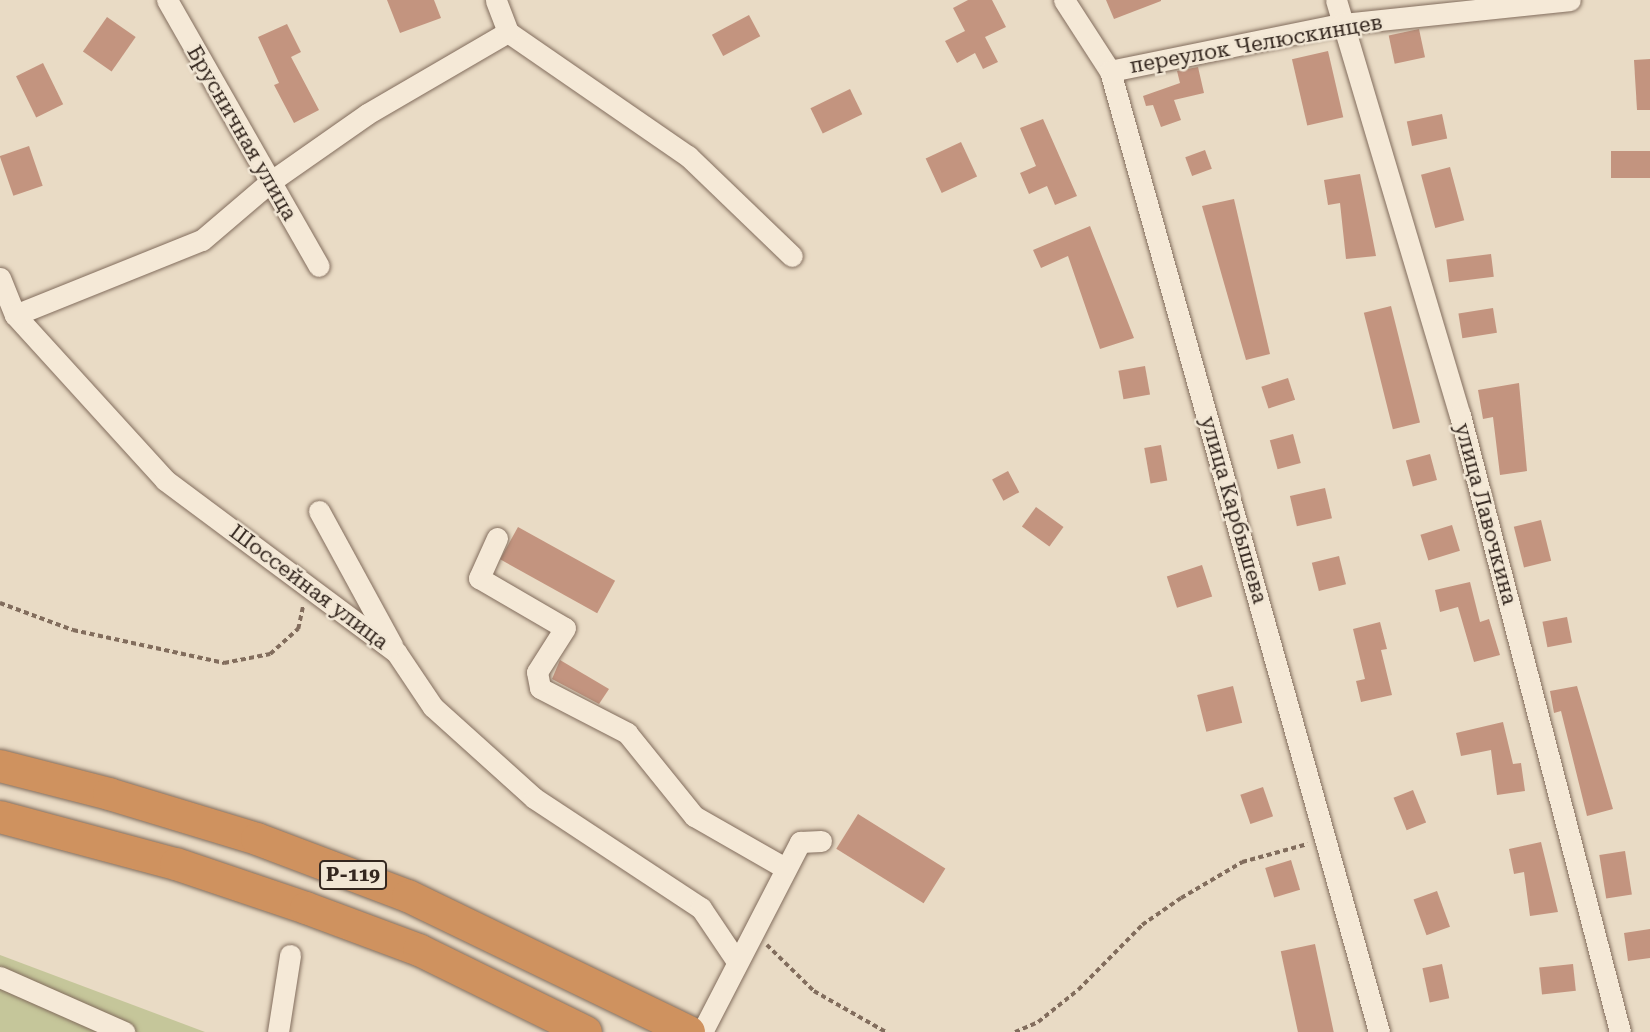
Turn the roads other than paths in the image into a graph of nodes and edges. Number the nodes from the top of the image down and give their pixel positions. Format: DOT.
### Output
graph roads {
  1 [pos="167,0"];
  2 [pos="496,0"];
  3 [pos="1064,0"];
  4 [pos="1336,0"];
  5 [pos="1570,0"];
  6 [pos="1342,24"];
  7 [pos="508,32"];
  8 [pos="1110,71"];
  9 [pos="270,182"];
  10 [pos="792,256"];
  11 [pos="318,266"];
  12 [pos="0,278"];
  13 [pos="15,315"];
  14 [pos="319,511"];
  15 [pos="497,538"];
  16 [pos="396,652"];
  17 [pos="0,766"];
  18 [pos="0,817"];
  19 [pos="821,841"];
  20 [pos="785,868"];
  21 [pos="290,955"];
  22 [pos="736,960"];
  23 [pos="0,977"];
  24 [pos="124,1032"];
  25 [pos="278,1032"];
  26 [pos="586,1032"];
  27 [pos="689,1032"];
  28 [pos="702,1032"];
  29 [pos="1379,1032"];
  30 [pos="1620,1032"];
  1 -- 9 [label="street, Брусничная улица"];
  2 -- 7 [label="street"];
  3 -- 8 [label="street, улица Карбышева"];
  4 -- 6 [label="street, улица Лавочкина"];
  5 -- 6 [label="street, переулок Челюскинцев"];
  6 -- 8 [label="street, переулок Челюскинцев"];
  6 -- 30 [label="street, улица Лавочкина"];
  7 -- 9 [label="street"];
  7 -- 10 [label="street"];
  8 -- 29 [label="street, улица Карбышева"];
  9 -- 11 [label="street, Брусничная улица"];
  9 -- 13 [label="street"];
  12 -- 13 [label="street, Шоссейная улица"];
  13 -- 16 [label="street, Шоссейная улица"];
  14 -- 16 [label="street"];
  15 -- 20 [label="street"];
  16 -- 22 [label="street, Шоссейная улица"];
  17 -- 27 [label="highway, Р-119"];
  18 -- 26 [label="highway, Р-119"];
  19 -- 20 [label="street"];
  20 -- 22 [label="street"];
  21 -- 25 [label="street"];
  22 -- 28 [label="street"];
  23 -- 24 [label="street"];
}
